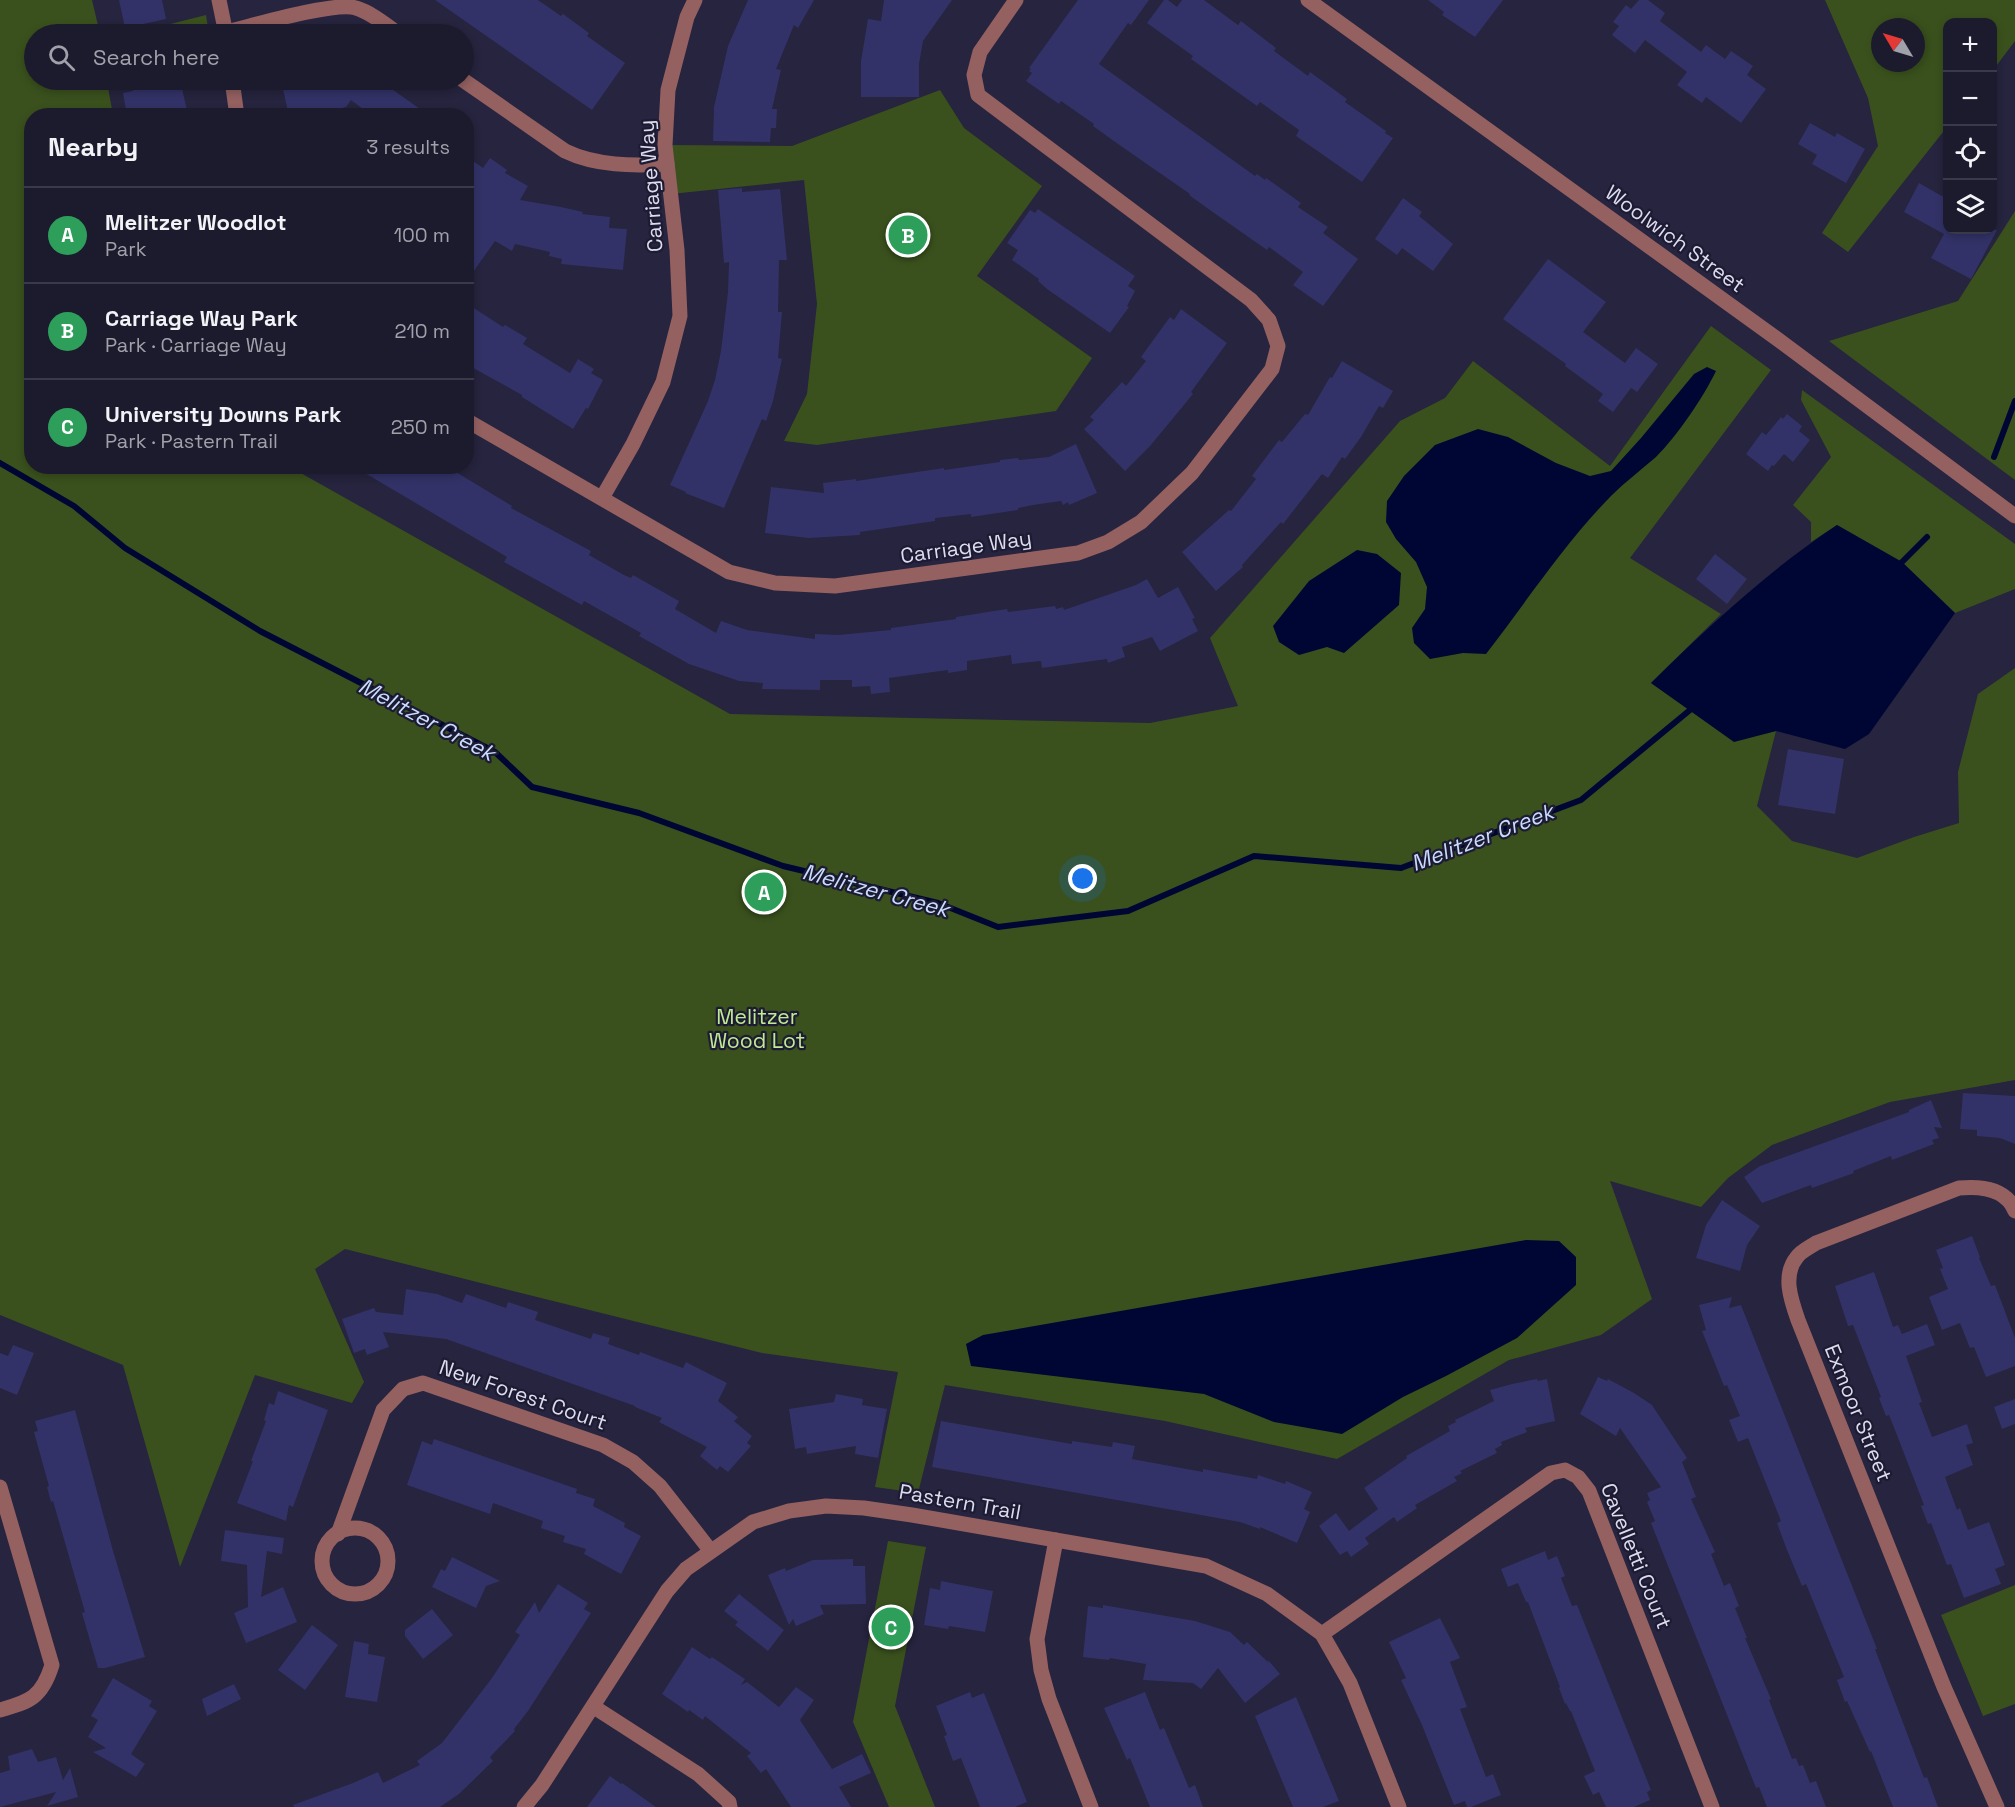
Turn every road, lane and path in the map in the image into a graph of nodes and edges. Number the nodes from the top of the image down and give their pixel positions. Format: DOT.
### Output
graph roads {
  1 [pos="219,0"];
  2 [pos="695,0"];
  3 [pos="1016,0"];
  4 [pos="1308,0"];
  5 [pos="224,24"];
  6 [pos="262,24"];
  7 [pos="385,24"];
  8 [pos="474,88"];
  9 [pos="233,90"];
  10 [pos="236,108"];
  11 [pos="667,164"];
  12 [pos="474,425"];
  13 [pos="602,498"];
  14 [pos="2015,516"];
  15 [pos="2015,1211"];
  16 [pos="0,1487"];
  17 [pos="338,1534"];
  18 [pos="1056,1540"];
  19 [pos="710,1550"];
  20 [pos="1322,1634"];
  21 [pos="594,1707"];
  22 [pos="0,1710"];
  23 [pos="524,1807"];
  24 [pos="730,1807"];
  25 [pos="1091,1807"];
  26 [pos="1399,1807"];
  27 [pos="1712,1807"];
  28 [pos="1997,1807"];
  1 -- 5 [label="street"];
  2 -- 11 [label="street, Carriage Way"];
  3 -- 13 [label="street, Carriage Way"];
  4 -- 14 [label="street, Woolwich Street"];
  6 -- 7 [label="street"];
  8 -- 11 [label="street"];
  9 -- 10 [label="street"];
  11 -- 13 [label="street, Carriage Way"];
  12 -- 13 [label="street"];
  15 -- 28 [label="street, Exmoor Street"];
  16 -- 22 [label="street"];
  17 -- 17 [label="street, New Forest Court"];
  17 -- 19 [label="street, New Forest Court"];
  18 -- 19 [label="street, Pastern Trail"];
  18 -- 20 [label="street, Pastern Trail"];
  18 -- 25 [label="street"];
  19 -- 21 [label="street, Pastern Trail"];
  20 -- 26 [label="street, Pastern Trail"];
  20 -- 27 [label="street, Cavelletti Court"];
  21 -- 23 [label="street, Pastern Trail"];
  21 -- 24 [label="street"];
}
